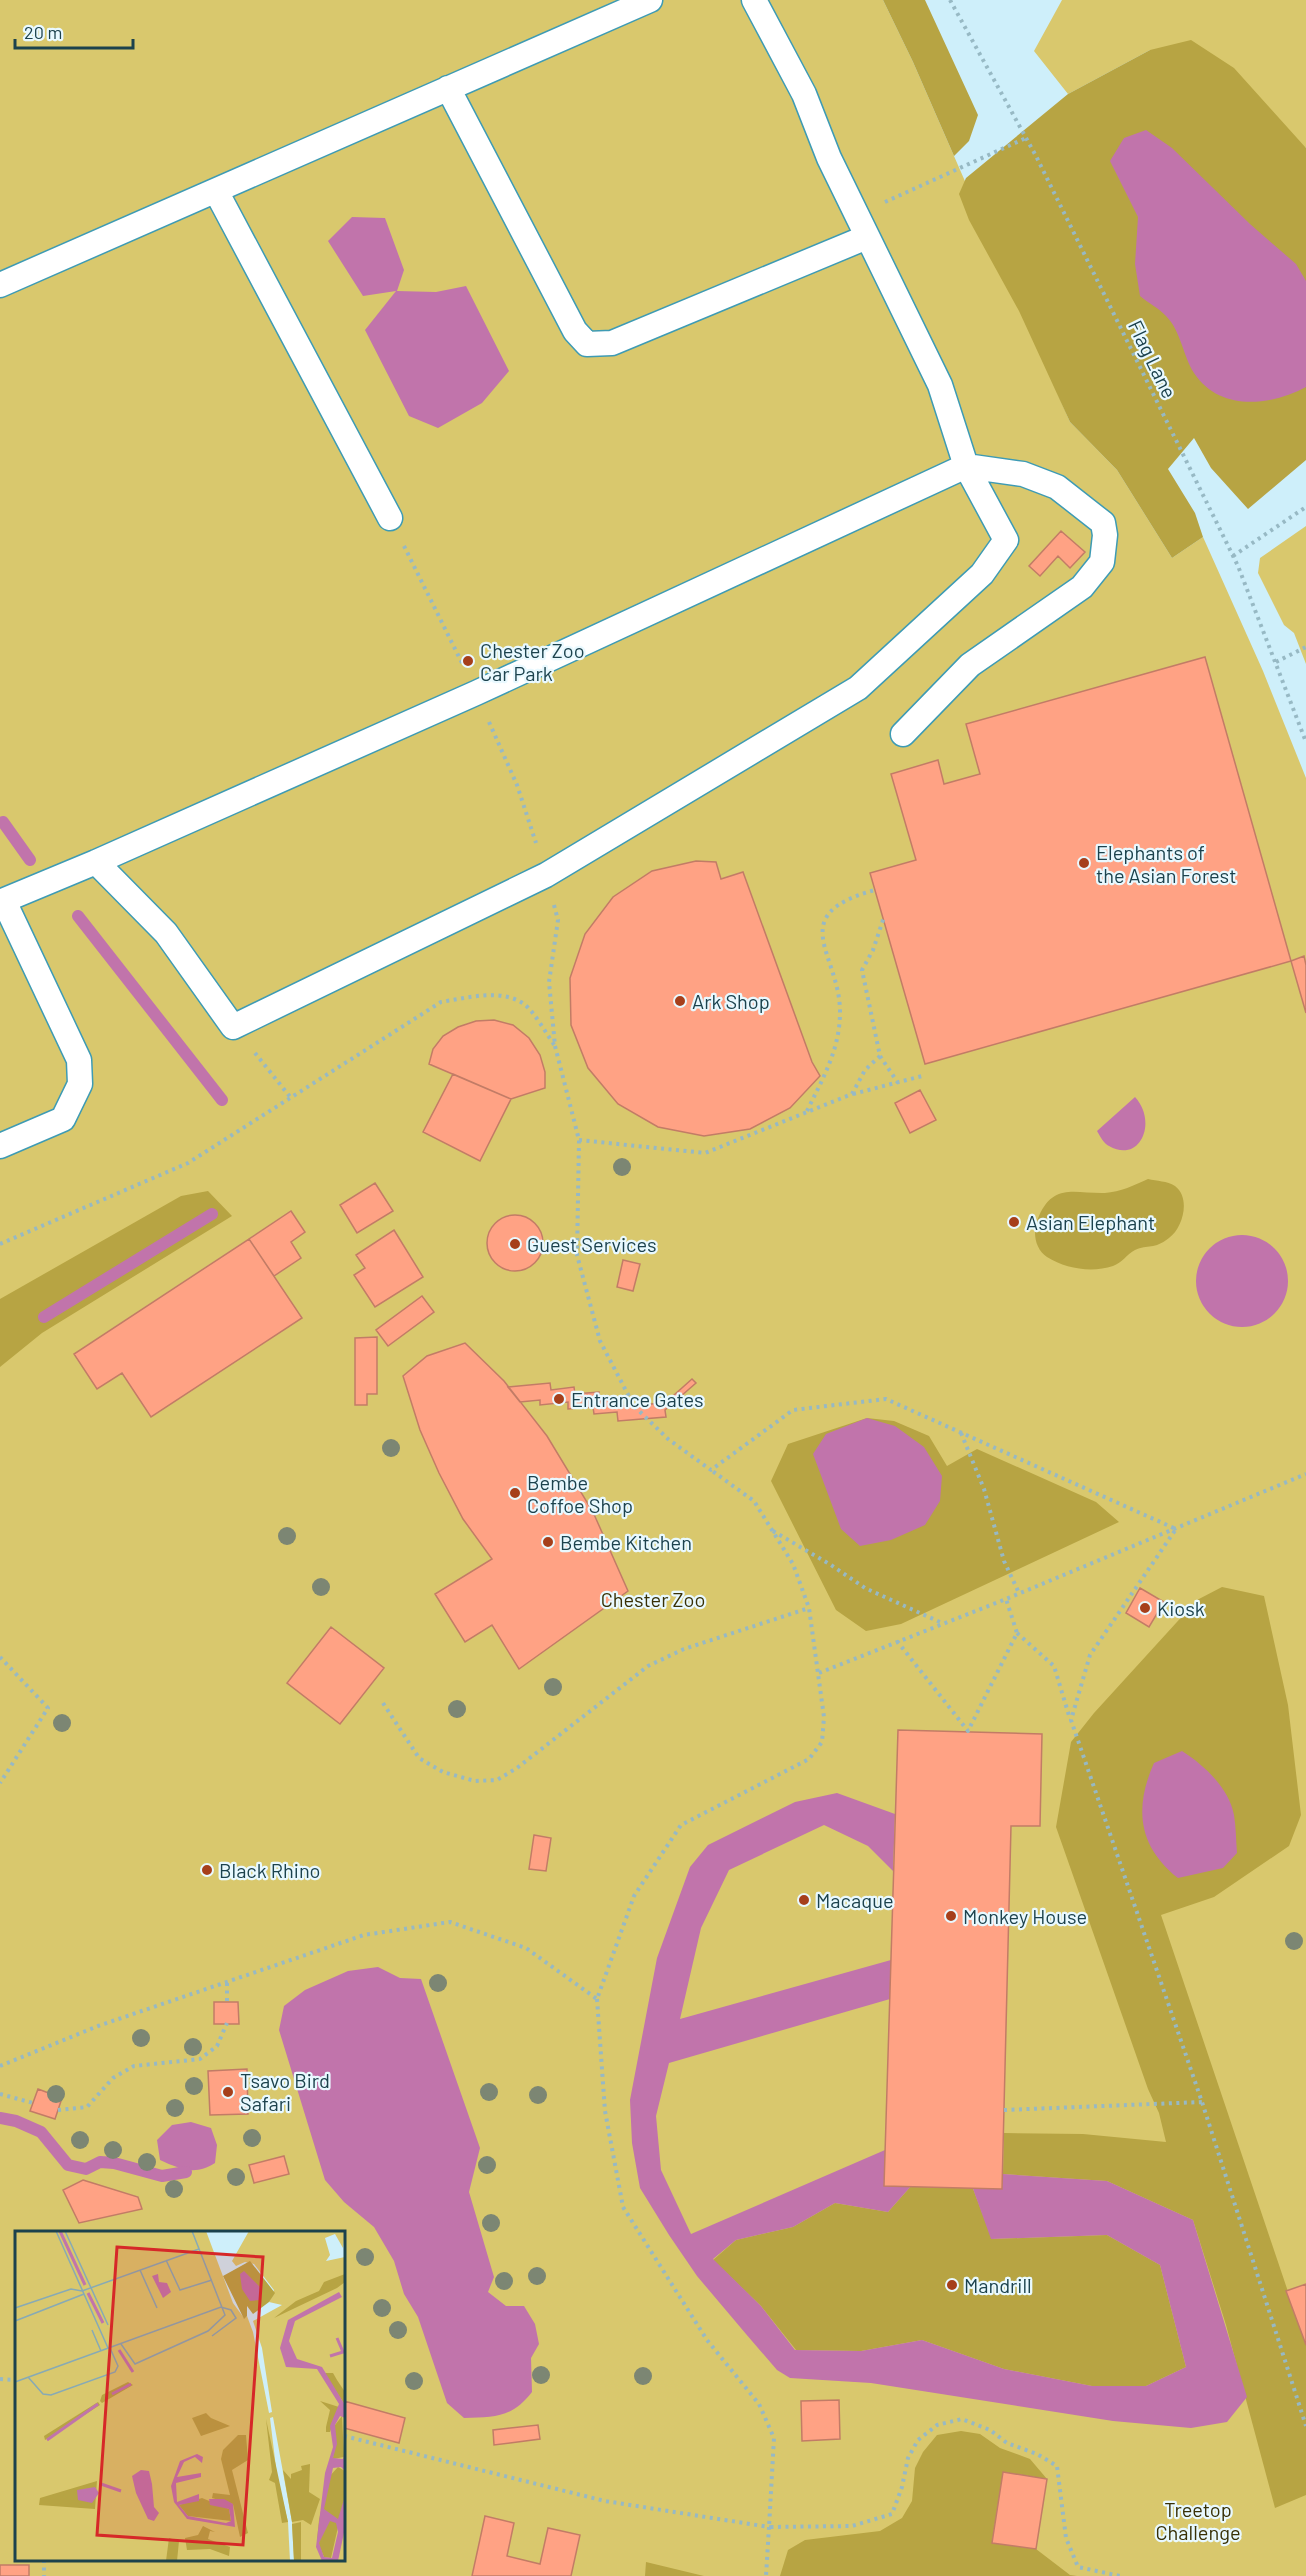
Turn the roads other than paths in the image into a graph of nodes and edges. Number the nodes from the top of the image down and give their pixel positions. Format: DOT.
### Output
graph roads {
  1 [pos="650,0"];
  2 [pos="754,0"];
  3 [pos="448,88"];
  4 [pos="216,191"];
  5 [pos="867,237"];
  6 [pos="0,285"];
  7 [pos="966,466"];
  8 [pos="390,518"];
  9 [pos="903,734"];
  10 [pos="96,862"];
  11 [pos="2,901"];
  12 [pos="0,1146"];
  1 -- 3 [label="lane"];
  2 -- 5 [label="lane"];
  3 -- 4 [label="lane"];
  3 -- 5 [label="lane"];
  4 -- 6 [label="lane"];
  4 -- 8 [label="lane"];
  5 -- 7 [label="lane"];
  7 -- 9 [label="lane"];
  7 -- 10 [label="lane"];
  7 -- 10 [label="lane"];
  10 -- 11 [label="lane"];
  11 -- 12 [label="lane"];
}
